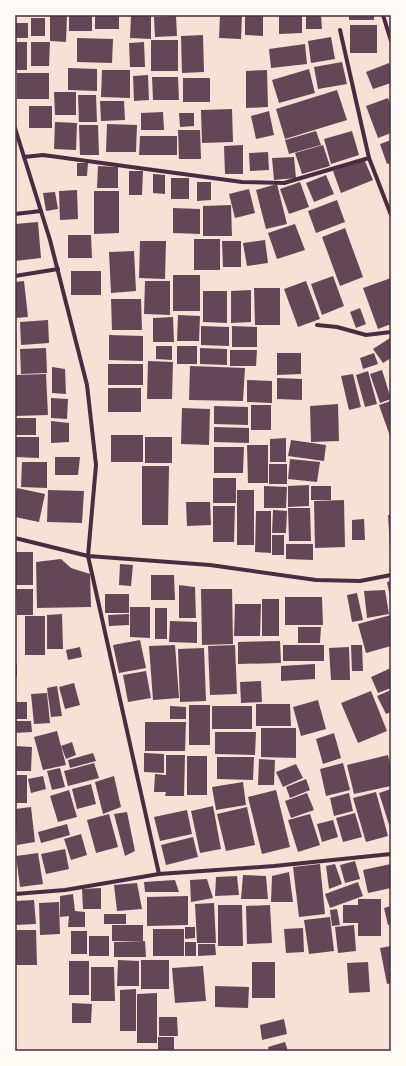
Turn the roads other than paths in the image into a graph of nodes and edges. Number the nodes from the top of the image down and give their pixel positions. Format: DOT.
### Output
graph roads {
  1 [pos="382,15"];
  2 [pos="340,30"];
  3 [pos="391,41"];
  4 [pos="15,128"];
  5 [pos="24,157"];
  6 [pos="369,158"];
  7 [pos="41,211"];
  8 [pos="15,214"];
  9 [pos="391,215"];
  10 [pos="58,269"];
  11 [pos="15,276"];
  12 [pos="317,325"];
  13 [pos="391,332"];
  14 [pos="15,538"];
  15 [pos="88,556"];
  16 [pos="391,575"];
  17 [pos="391,854"];
  18 [pos="159,874"];
  19 [pos="15,894"];
  1 -- 3 [label="street"];
  2 -- 6 [label="street"];
  4 -- 5 [label="street"];
  5 -- 6 [label="street"];
  5 -- 7 [label="street"];
  6 -- 9 [label="street"];
  7 -- 8 [label="street"];
  7 -- 10 [label="street"];
  10 -- 11 [label="street"];
  10 -- 15 [label="street"];
  12 -- 13 [label="street"];
  14 -- 15 [label="street"];
  15 -- 16 [label="street"];
  15 -- 18 [label="street"];
  17 -- 18 [label="street"];
  18 -- 19 [label="street"];
}
